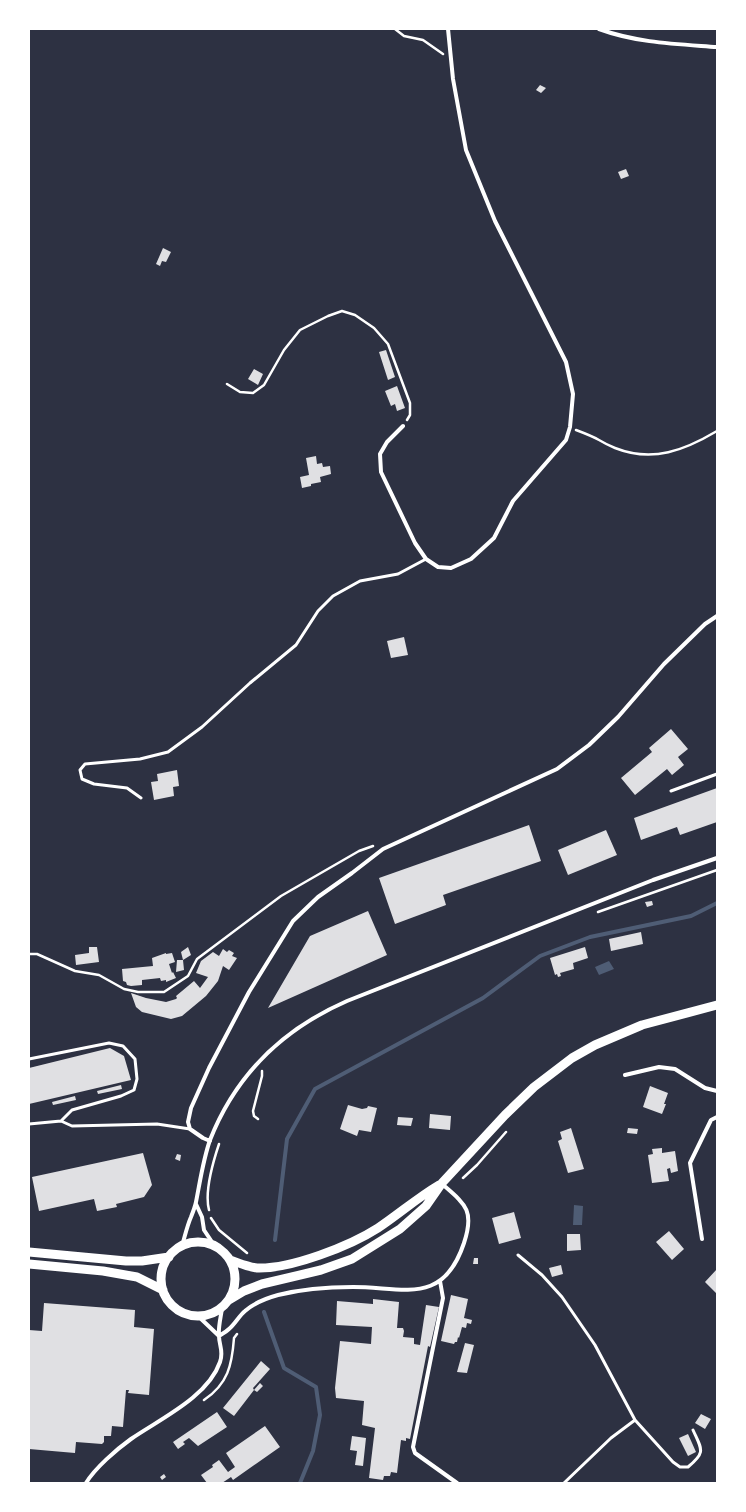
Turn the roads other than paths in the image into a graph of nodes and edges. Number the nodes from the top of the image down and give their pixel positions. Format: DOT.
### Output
graph roads {
  1 [pos="448,29"];
  2 [pos="599,29"];
  3 [pos="717,47"];
  4 [pos="404,426"];
  5 [pos="426,559"];
  6 [pos="717,616"];
  7 [pos="717,774"];
  8 [pos="671,791"];
  9 [pos="142,798"];
  10 [pos="717,858"];
  11 [pos="717,1005"];
  12 [pos="29,1059"];
  13 [pos="625,1076"];
  14 [pos="717,1091"];
  15 [pos="717,1117"];
  16 [pos="61,1121"];
  17 [pos="29,1124"];
  18 [pos="190,1129"];
  19 [pos="210,1141"];
  20 [pos="446,1186"];
  21 [pos="196,1204"];
  22 [pos="702,1239"];
  23 [pos="182,1246"];
  24 [pos="214,1246"];
  25 [pos="29,1252"];
  26 [pos="518,1255"];
  27 [pos="169,1257"];
  28 [pos="230,1260"];
  29 [pos="29,1264"];
  30 [pos="440,1281"];
  31 [pos="163,1290"];
  32 [pos="229,1300"];
  33 [pos="222,1308"];
  34 [pos="198,1316"];
  35 [pos="219,1336"];
  36 [pos="635,1420"];
  37 [pos="693,1430"];
  38 [pos="86,1483"];
  39 [pos="457,1483"];
  40 [pos="564,1483"];
  1 -- 5 [label="street"];
  2 -- 3 [label="street"];
  4 -- 5 [label="street"];
  5 -- 9 [label="lane"];
  6 -- 18 [label="street"];
  7 -- 8 [label="lane"];
  10 -- 19 [label="street"];
  11 -- 20 [label="main road"];
  12 -- 16 [label="lane"];
  13 -- 14 [label="street"];
  15 -- 22 [label="street"];
  16 -- 17 [label="lane"];
  16 -- 18 [label="lane"];
  18 -- 19 [label="street"];
  19 -- 21 [label="street"];
  20 -- 28 [label="main road"];
  20 -- 30 [label="street"];
  20 -- 32 [label="main road"];
  21 -- 23 [label="street"];
  21 -- 24 [label="street"];
  23 -- 24 [label="main road"];
  23 -- 27 [label="main road"];
  24 -- 28 [label="main road"];
  25 -- 27 [label="main road"];
  26 -- 36 [label="lane"];
  27 -- 31 [label="main road"];
  28 -- 32 [label="main road"];
  29 -- 31 [label="main road"];
  30 -- 35 [label="street"];
  30 -- 39 [label="street"];
  31 -- 34 [label="main road"];
  32 -- 33 [label="main road"];
  33 -- 34 [label="main road"];
  33 -- 35 [label="street"];
  34 -- 35 [label="street"];
  35 -- 38 [label="street"];
  36 -- 37 [label="lane"];
  36 -- 40 [label="lane"];
}
